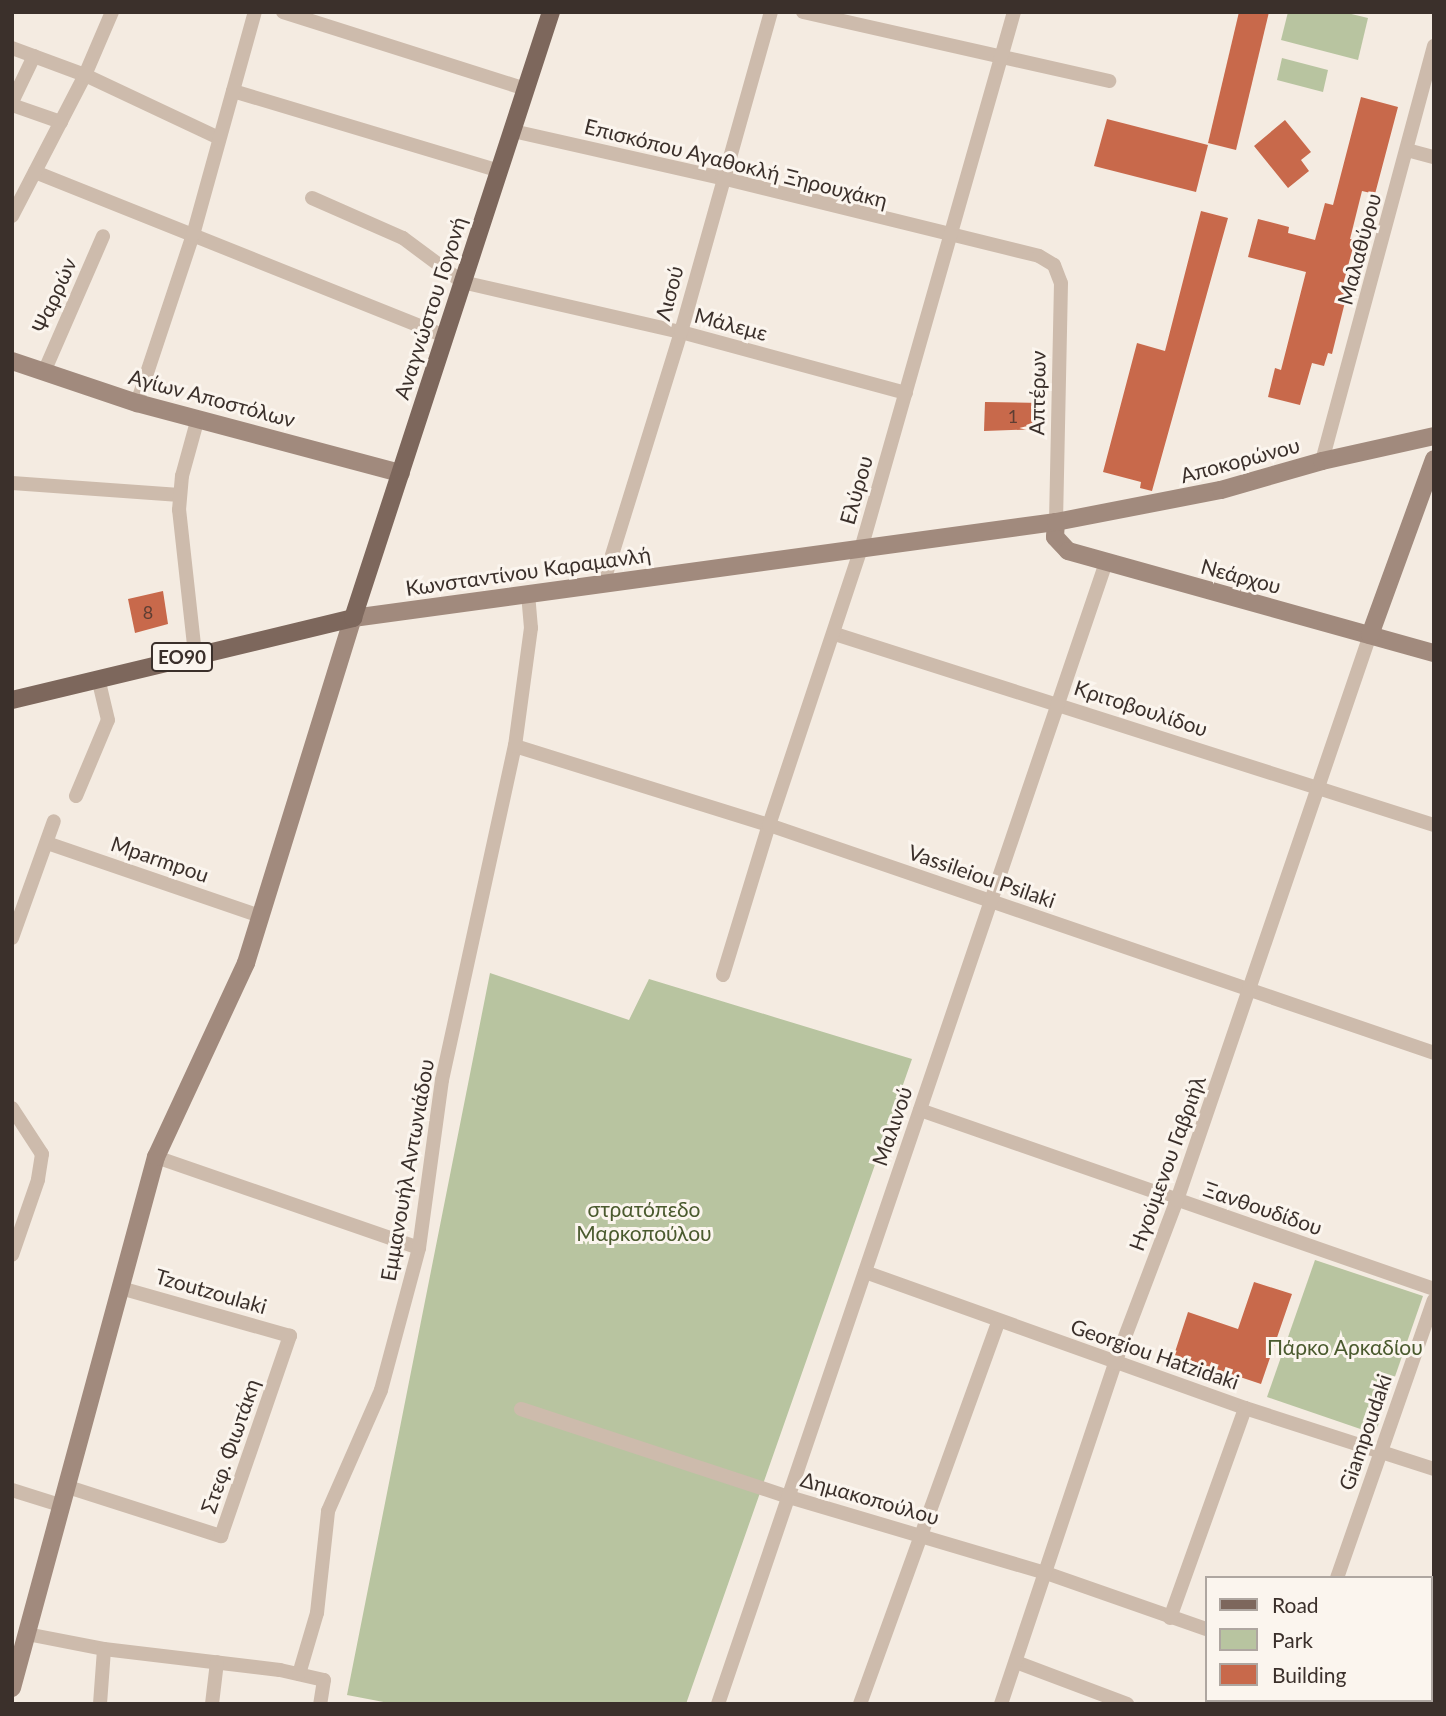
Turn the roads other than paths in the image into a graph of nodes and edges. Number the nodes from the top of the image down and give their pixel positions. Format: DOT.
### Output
graph roads {
  1 [pos="112,12"];
  2 [pos="255,12"];
  3 [pos="283,12"];
  4 [pos="551,12"];
  5 [pos="771,12"];
  6 [pos="803,12"];
  7 [pos="1014,12"];
  8 [pos="1434,46"];
  9 [pos="12,48"];
  10 [pos="34,56"];
  11 [pos="1002,57"];
  12 [pos="85,75"];
  13 [pos="1109,81"];
  14 [pos="526,89"];
  15 [pos="233,91"];
  16 [pos="12,103"];
  17 [pos="61,122"];
  18 [pos="513,131"];
  19 [pos="219,138"];
  20 [pos="1407,150"];
  21 [pos="1434,157"];
  22 [pos="35,172"];
  23 [pos="499,172"];
  24 [pos="722,178"];
  25 [pos="312,198"];
  26 [pos="12,216"];
  27 [pos="192,235"];
  28 [pos="103,236"];
  29 [pos="950,236"];
  30 [pos="1054,265"];
  31 [pos="462,282"];
  32 [pos="681,331"];
  33 [pos="445,336"];
  34 [pos="12,361"];
  35 [pos="44,372"];
  36 [pos="906,393"];
  37 [pos="137,403"];
  38 [pos="198,418"];
  39 [pos="1434,436"];
  40 [pos="1322,461"];
  41 [pos="1433,463"];
  42 [pos="401,473"];
  43 [pos="12,483"];
  44 [pos="180,495"];
  45 [pos="1056,522"];
  46 [pos="861,549"];
  47 [pos="1106,562"];
  48 [pos="603,584"];
  49 [pos="528,594"];
  50 [pos="353,618"];
  51 [pos="835,634"];
  52 [pos="1370,635"];
  53 [pos="1434,653"];
  54 [pos="195,654"];
  55 [pos="98,678"];
  56 [pos="12,700"];
  57 [pos="1058,703"];
  58 [pos="515,746"];
  59 [pos="1317,787"];
  60 [pos="76,796"];
  61 [pos="54,821"];
  62 [pos="769,825"];
  63 [pos="1434,825"];
  64 [pos="47,843"];
  65 [pos="991,901"];
  66 [pos="260,916"];
  67 [pos="12,938"];
  68 [pos="723,975"];
  69 [pos="1250,991"];
  70 [pos="1434,1053"];
  71 [pos="12,1108"];
  72 [pos="920,1110"];
  73 [pos="156,1157"];
  74 [pos="1177,1200"];
  75 [pos="419,1248"];
  76 [pos="12,1255"];
  77 [pos="865,1272"];
  78 [pos="120,1288"];
  79 [pos="1434,1289"];
  80 [pos="1434,1300"];
  81 [pos="998,1322"];
  82 [pos="290,1336"];
  83 [pos="1115,1363"];
  84 [pos="1245,1408"];
  85 [pos="521,1409"];
  86 [pos="1380,1450"];
  87 [pos="1434,1469"];
  88 [pos="68,1487"];
  89 [pos="12,1490"];
  90 [pos="789,1497"];
  91 [pos="63,1506"];
  92 [pos="921,1534"];
  93 [pos="1046,1573"];
  94 [pos="1338,1576"];
  95 [pos="1170,1618"];
  96 [pos="1204,1628"];
  97 [pos="27,1634"];
  98 [pos="104,1649"];
  99 [pos="217,1662"];
  100 [pos="1016,1662"];
  101 [pos="299,1674"];
  102 [pos="12,1688"];
  103 [pos="100,1704"];
  104 [pos="212,1704"];
  105 [pos="320,1704"];
  106 [pos="719,1704"];
  107 [pos="860,1704"];
  108 [pos="1001,1704"];
  109 [pos="1127,1704"];
  1 -- 12 [label="street"];
  2 -- 15 [label="street"];
  3 -- 14 [label="street"];
  4 -- 14 [label="main road, Αναγνώστου Γογονή"];
  5 -- 24 [label="street, Λισού"];
  6 -- 11 [label="street"];
  7 -- 11 [label="street, Ελύρου"];
  8 -- 20 [label="street, Μαλαθύρου"];
  9 -- 10 [label="street"];
  10 -- 12 [label="street"];
  10 -- 16 [label="street"];
  11 -- 13 [label="street"];
  11 -- 29 [label="street, Ελύρου"];
  12 -- 17 [label="street"];
  12 -- 19 [label="street"];
  14 -- 18 [label="main road, Αναγνώστου Γογονή"];
  15 -- 19 [label="street"];
  15 -- 23 [label="street"];
  16 -- 17 [label="street"];
  17 -- 22 [label="street"];
  18 -- 23 [label="main road, Αναγνώστου Γογονή"];
  18 -- 24 [label="street, Επισκόπου Αγαθοκλή Ξηρουχάκη"];
  19 -- 27 [label="street"];
  20 -- 21 [label="street"];
  20 -- 40 [label="street, Μαλαθύρου"];
  22 -- 26 [label="street"];
  22 -- 27 [label="street"];
  23 -- 31 [label="main road, Αναγνώστου Γογονή"];
  24 -- 29 [label="street, Επισκόπου Αγαθοκλή Ξηρουχάκη"];
  24 -- 32 [label="street, Λισού"];
  25 -- 31 [label="street"];
  27 -- 33 [label="street"];
  27 -- 37 [label="street"];
  28 -- 35 [label="street, Ψαρρών"];
  29 -- 30 [label="street, Επισκόπου Αγαθοκλή Ξηρουχάκη"];
  29 -- 36 [label="street, Ελύρου"];
  30 -- 45 [label="street, Απτέρων"];
  31 -- 32 [label="street, Μάλεμε"];
  31 -- 33 [label="main road, Αναγνώστου Γογονή"];
  32 -- 36 [label="street, Μάλεμε"];
  32 -- 48 [label="street, Λισού"];
  33 -- 42 [label="main road, Αναγνώστου Γογονή"];
  34 -- 35 [label="street, Αγίων Αποστόλων"];
  35 -- 37 [label="street, Αγίων Αποστόλων"];
  36 -- 46 [label="street, Ελύρου"];
  37 -- 38 [label="street, Αγίων Αποστόλων"];
  38 -- 42 [label="street, Αγίων Αποστόλων"];
  38 -- 44 [label="street"];
  39 -- 40 [label="street, Αποκορώνου / ΕΟ90"];
  40 -- 45 [label="street, Αποκορώνου / ΕΟ90"];
  41 -- 52 [label="street"];
  42 -- 50 [label="main road, Αναγνώστου Γογονή"];
  43 -- 44 [label="street"];
  44 -- 54 [label="street"];
  45 -- 46 [label="street, Κωνσταντίνου Καραμανλή / ΕΟ90"];
  45 -- 47 [label="street, Νεάρχου"];
  46 -- 48 [label="street, Κωνσταντίνου Καραμανλή / ΕΟ90"];
  46 -- 51 [label="street, Ελύρου"];
  47 -- 52 [label="street, Νεάρχου"];
  47 -- 57 [label="street, Μαλινού"];
  48 -- 49 [label="street, Κωνσταντίνου Καραμανλή / ΕΟ90"];
  49 -- 50 [label="street, Κωνσταντίνου Καραμανλή / ΕΟ90"];
  49 -- 58 [label="street, Εμμανουήλ Αντωνιάδου"];
  50 -- 54 [label="main road, Κωνσταντίνου Καραμανλή / ΕΟ90"];
  50 -- 66 [label="street"];
  51 -- 57 [label="street, Κριτοβουλίδου"];
  51 -- 62 [label="street, Ελύρου"];
  52 -- 53 [label="street, Νεάρχου"];
  52 -- 59 [label="street, Ηγούμενου Γαβριήλ"];
  54 -- 55 [label="main road, Κωνσταντίνου Καραμανλή / ΕΟ90"];
  55 -- 56 [label="main road, Κωνσταντίνου Καραμανλή / ΕΟ90"];
  55 -- 60 [label="street"];
  57 -- 59 [label="street, Κριτοβουλίδου"];
  57 -- 65 [label="street, Μαλινού"];
  58 -- 62 [label="street, Vassileiou Psilaki"];
  58 -- 75 [label="street, Εμμανουήλ Αντωνιάδου"];
  59 -- 63 [label="street, Κριτοβουλίδου"];
  59 -- 69 [label="street, Ηγούμενου Γαβριήλ"];
  61 -- 64 [label="street"];
  62 -- 65 [label="street, Vassileiou Psilaki"];
  62 -- 68 [label="street, Ελύρου"];
  64 -- 66 [label="street, Mparmpou"];
  64 -- 67 [label="street"];
  65 -- 69 [label="street, Vassileiou Psilaki"];
  65 -- 72 [label="street, Μαλινού"];
  66 -- 73 [label="street"];
  69 -- 70 [label="street, Vassileiou Psilaki"];
  69 -- 74 [label="street, Ηγούμενου Γαβριήλ"];
  71 -- 76 [label="street"];
  72 -- 74 [label="street, Ξανθουδίδου"];
  72 -- 77 [label="street, Μαλινού"];
  73 -- 75 [label="street"];
  73 -- 78 [label="street"];
  74 -- 79 [label="street, Ξανθουδίδου"];
  74 -- 83 [label="street, Ηγούμενου Γαβριήλ"];
  75 -- 101 [label="street, Εμμανουήλ Αντωνιάδου"];
  77 -- 81 [label="street, Georgiou Hatzidaki"];
  77 -- 90 [label="street, Μαλινού"];
  78 -- 82 [label="street, Tzoutzoulaki"];
  78 -- 88 [label="street"];
  80 -- 86 [label="street, Giampoudaki"];
  81 -- 83 [label="street, Georgiou Hatzidaki"];
  81 -- 92 [label="street"];
  82 -- 88 [label="street, Στεφ. Φιωτάκη"];
  83 -- 84 [label="street, Georgiou Hatzidaki"];
  83 -- 93 [label="street, Ηγούμενου Γαβριήλ"];
  84 -- 86 [label="street, Georgiou Hatzidaki"];
  84 -- 95 [label="street"];
  85 -- 90 [label="street, Δημακοπούλου"];
  86 -- 87 [label="street, Georgiou Hatzidaki"];
  86 -- 94 [label="street, Giampoudaki"];
  88 -- 91 [label="street"];
  89 -- 91 [label="street"];
  90 -- 92 [label="street, Δημακοπούλου"];
  90 -- 106 [label="street, Μαλινού"];
  91 -- 97 [label="street"];
  92 -- 93 [label="street, Δημακοπούλου"];
  92 -- 107 [label="street"];
  93 -- 95 [label="street, Δημακοπούλου"];
  93 -- 100 [label="street, Ηγούμενου Γαβριήλ"];
  95 -- 96 [label="street, Δημακοπούλου"];
  97 -- 98 [label="street"];
  97 -- 102 [label="street"];
  98 -- 99 [label="street"];
  98 -- 103 [label="street"];
  99 -- 101 [label="street"];
  99 -- 104 [label="street"];
  100 -- 108 [label="street, Ηγούμενου Γαβριήλ"];
  100 -- 109 [label="street"];
  101 -- 105 [label="street"];
}
